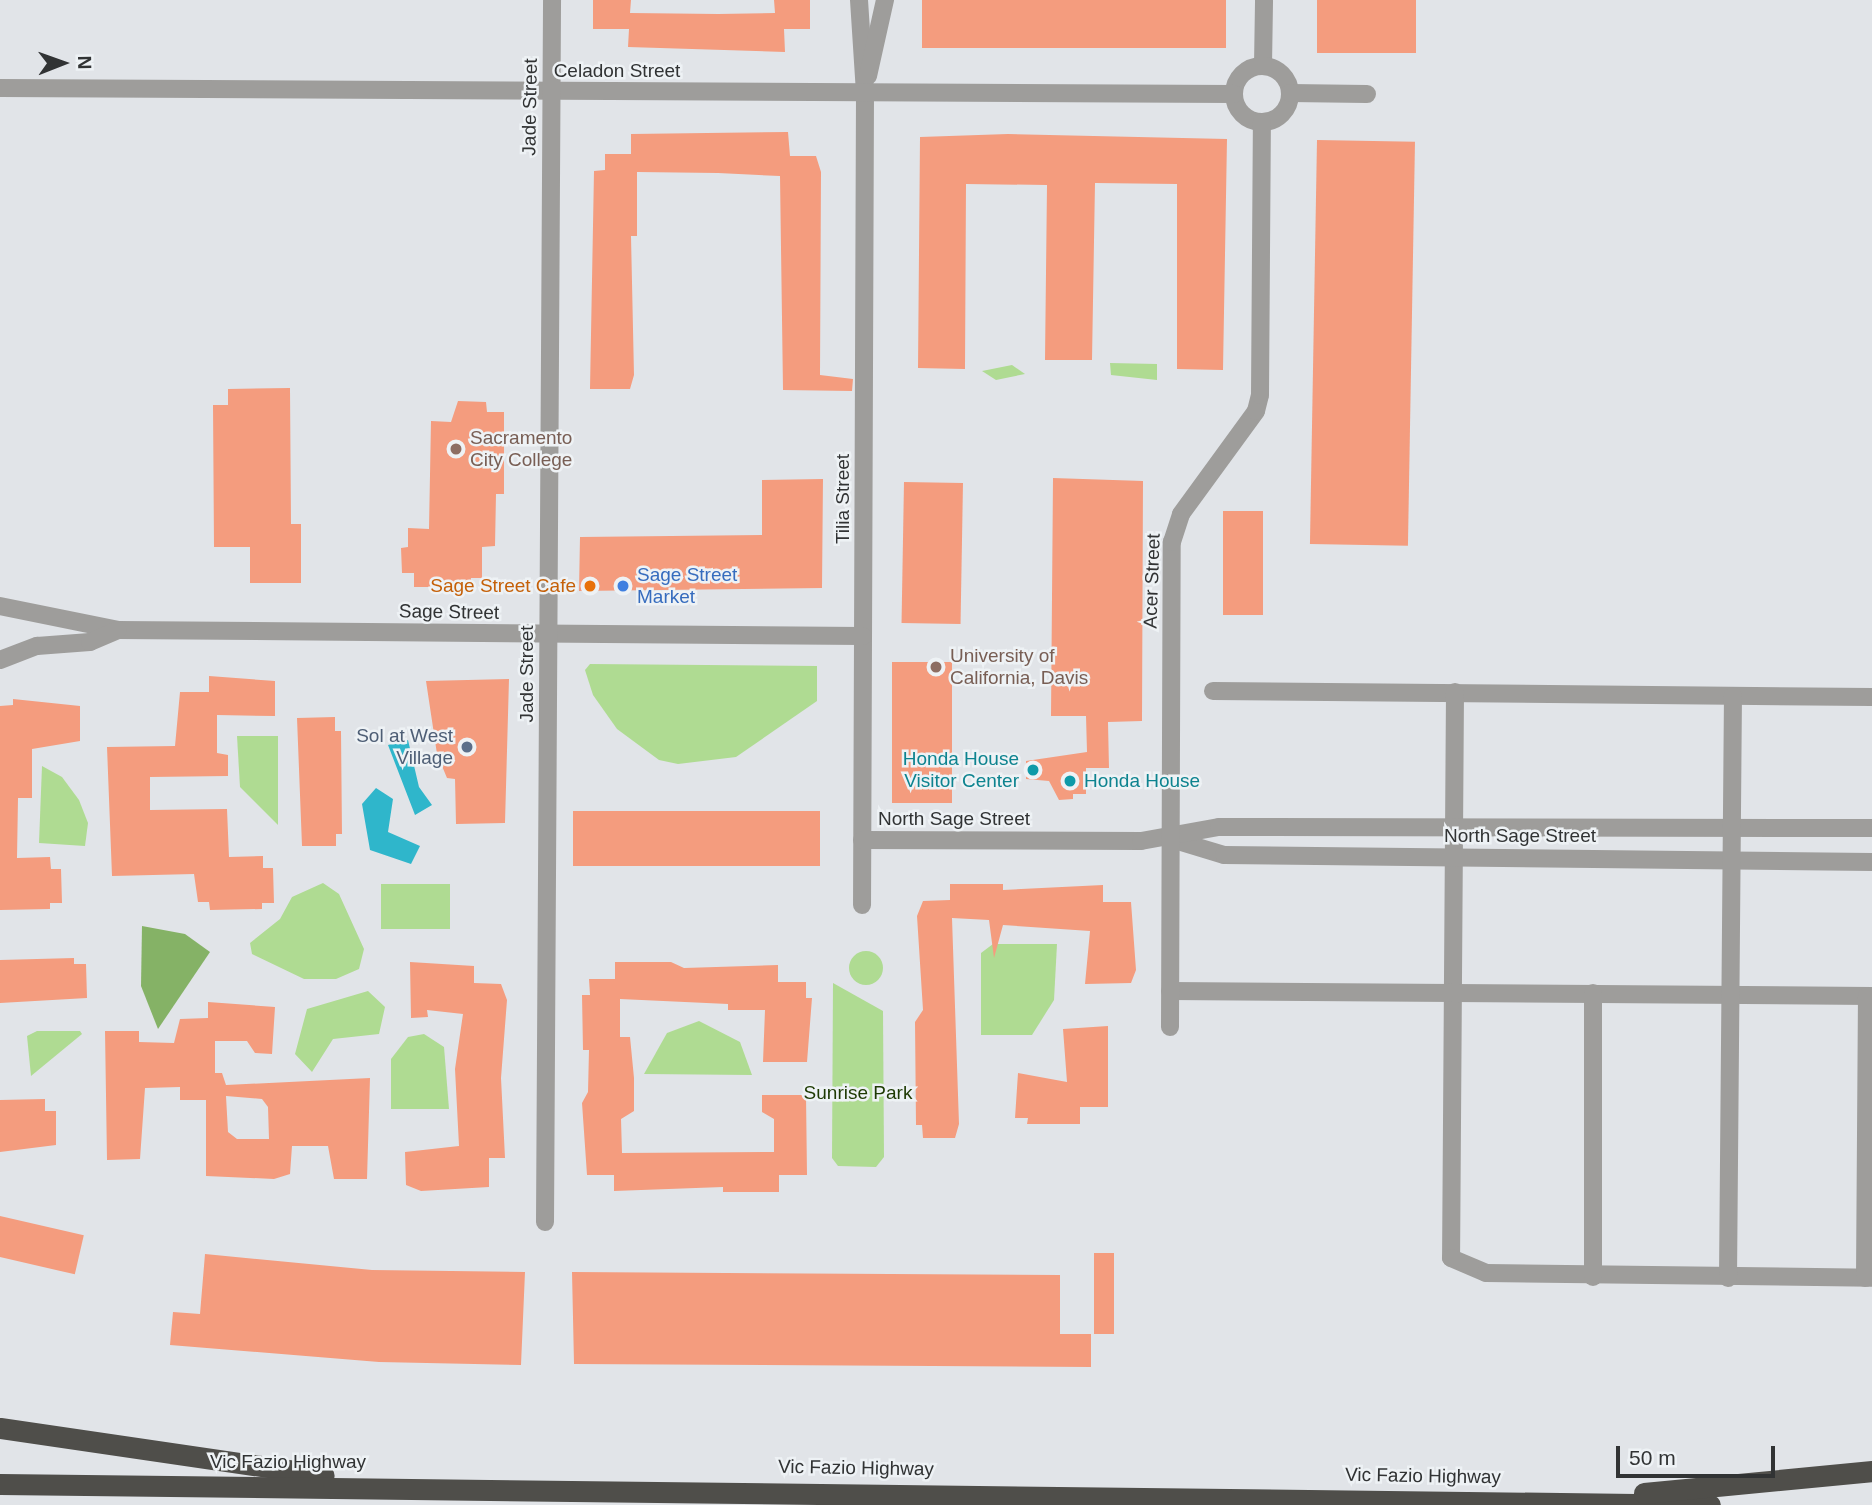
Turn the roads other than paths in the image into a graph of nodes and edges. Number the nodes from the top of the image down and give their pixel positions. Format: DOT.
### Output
graph roads {
  1 [pos="552,0"];
  2 [pos="859,0"];
  3 [pos="885,0"];
  4 [pos="1264,0"];
  5 [pos="1263,66"];
  6 [pos="0,88"];
  7 [pos="552,92"];
  8 [pos="1290,93"];
  9 [pos="865,94"];
  10 [pos="1234,94"];
  11 [pos="1367,94"];
  12 [pos="1262,122"];
  13 [pos="0,606"];
  14 [pos="118,630"];
  15 [pos="549,634"];
  16 [pos="863,636"];
  17 [pos="0,660"];
  18 [pos="1213,691"];
  19 [pos="1455,692"];
  20 [pos="1733,696"];
  21 [pos="1872,697"];
  22 [pos="1872,828"];
  23 [pos="1732,829"];
  24 [pos="1452,832"];
  25 [pos="1171,839"];
  26 [pos="862,840"];
  27 [pos="1451,856"];
  28 [pos="1732,859"];
  29 [pos="1872,862"];
  30 [pos="862,905"];
  31 [pos="1170,991"];
  32 [pos="1451,991"];
  33 [pos="1593,993"];
  34 [pos="1730,994"];
  35 [pos="1869,996"];
  36 [pos="1170,1027"];
  37 [pos="545,1222"];
  38 [pos="1593,1276"];
  39 [pos="1728,1278"];
  40 [pos="1868,1278"];
  41 [pos="0,1428"];
  42 [pos="1872,1471"];
  43 [pos="0,1484"];
  44 [pos="374,1485"];
  45 [pos="1584,1500"];
  46 [pos="1710,1505"];
  1 -- 7 [label="street, Jade Street"];
  2 -- 9 [label="street, Tilia Street"];
  3 -- 9 [label="street, Tilia Street"];
  4 -- 5 [label="street"];
  5 -- 8 [label="street"];
  5 -- 10 [label="street"];
  6 -- 7 [label="street, Celadon Street"];
  7 -- 9 [label="street, Celadon Street"];
  7 -- 15 [label="street, Jade Street"];
  8 -- 11 [label="street"];
  8 -- 12 [label="street"];
  9 -- 10 [label="street, Celadon Street"];
  9 -- 16 [label="street, Tilia Street"];
  10 -- 12 [label="street"];
  12 -- 25 [label="street, Acer Street"];
  13 -- 14 [label="street, Sage Street"];
  14 -- 15 [label="street, Sage Street"];
  14 -- 17 [label="street, Sage Street"];
  15 -- 16 [label="street, Sage Street"];
  15 -- 37 [label="street, Jade Street"];
  16 -- 26 [label="street, Tilia Street"];
  18 -- 19 [label="street"];
  19 -- 20 [label="street"];
  19 -- 24 [label="street"];
  20 -- 21 [label="street"];
  20 -- 23 [label="street"];
  22 -- 23 [label="street, North Sage Street"];
  23 -- 24 [label="street, North Sage Street"];
  23 -- 28 [label="street"];
  24 -- 25 [label="street, North Sage Street"];
  24 -- 27 [label="street"];
  25 -- 26 [label="street, North Sage Street"];
  25 -- 27 [label="street, North Sage Street"];
  25 -- 31 [label="street, Acer Street"];
  26 -- 30 [label="street, Tilia Street"];
  27 -- 28 [label="street, North Sage Street"];
  27 -- 32 [label="street"];
  28 -- 29 [label="street, North Sage Street"];
  28 -- 34 [label="street"];
  31 -- 32 [label="street"];
  31 -- 36 [label="street, Acer Street"];
  32 -- 33 [label="street"];
  32 -- 38 [label="street"];
  33 -- 34 [label="street"];
  33 -- 38 [label="street"];
  34 -- 35 [label="street"];
  34 -- 39 [label="street"];
  35 -- 40 [label="street"];
  38 -- 39 [label="street"];
  39 -- 40 [label="street"];
  41 -- 44 [label="highway"];
  42 -- 45 [label="highway"];
  43 -- 44 [label="highway, Vic Fazio Highway"];
  44 -- 45 [label="highway, Vic Fazio Highway"];
  45 -- 46 [label="highway, Vic Fazio Highway"];
}
